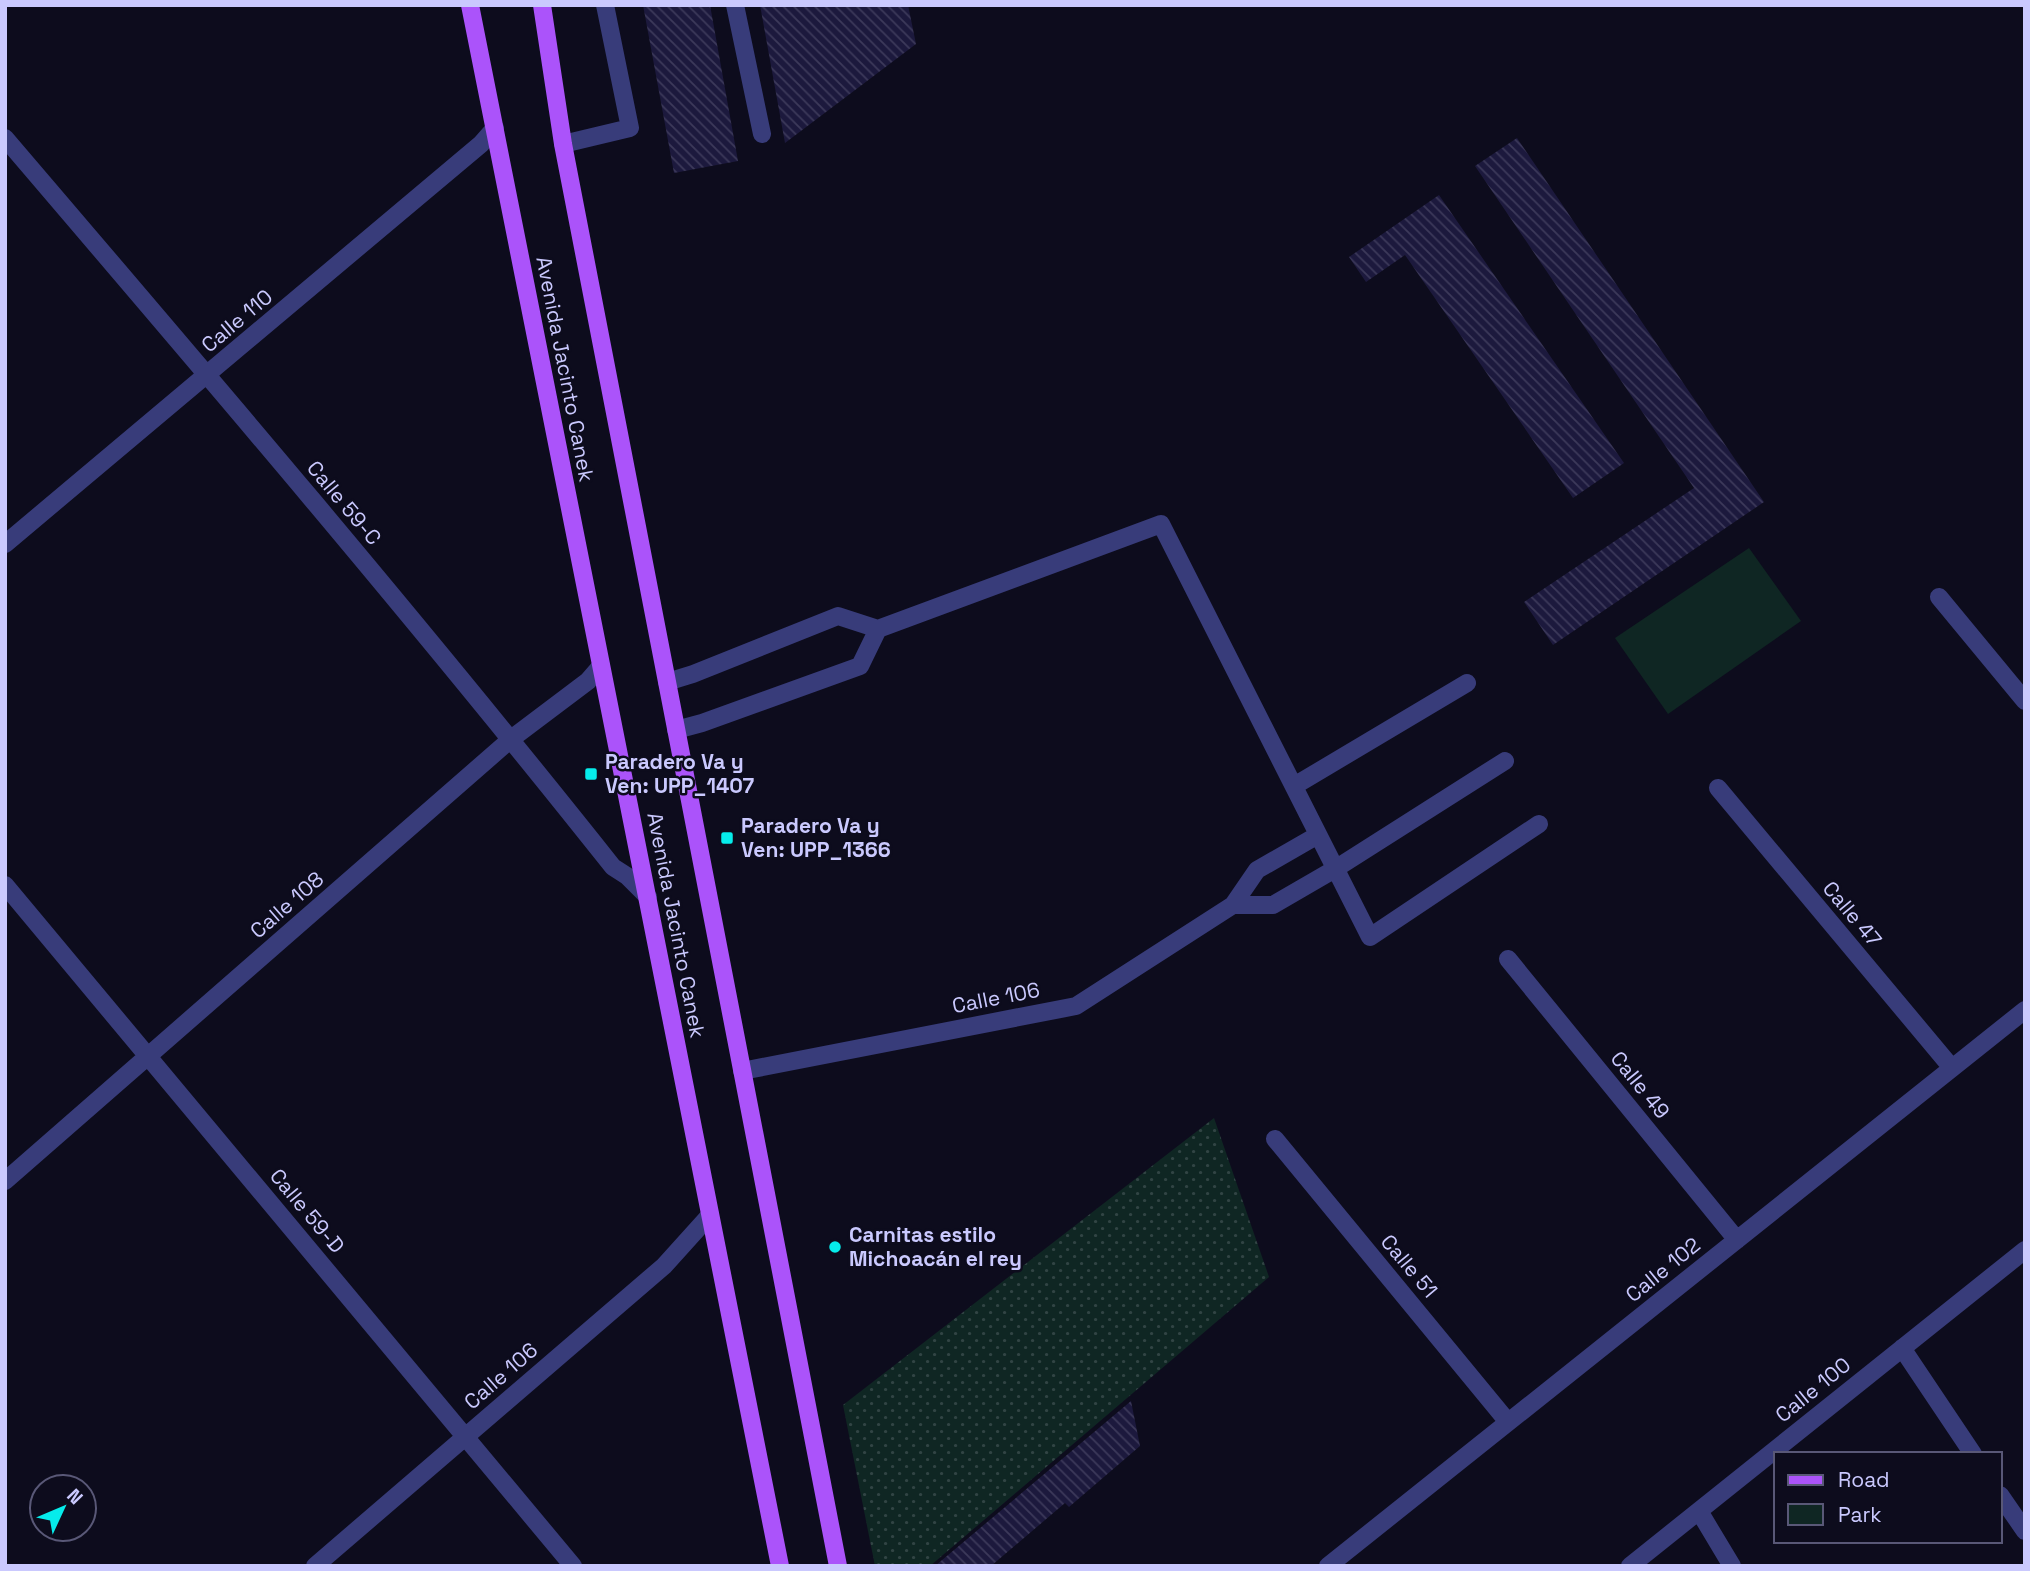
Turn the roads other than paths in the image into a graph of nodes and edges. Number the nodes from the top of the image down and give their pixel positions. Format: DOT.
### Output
graph roads {
  1 [pos="470,5"];
  2 [pos="542,5"];
  3 [pos="605,5"];
  4 [pos="735,5"];
  5 [pos="495,128"];
  6 [pos="762,134"];
  7 [pos="5,138"];
  8 [pos="563,144"];
  9 [pos="208,375"];
  10 [pos="5,544"];
  11 [pos="1940,597"];
  12 [pos="878,628"];
  13 [pos="601,666"];
  14 [pos="667,682"];
  15 [pos="1466,683"];
  16 [pos="2025,701"];
  17 [pos="676,730"];
  18 [pos="511,739"];
  19 [pos="1505,761"];
  20 [pos="1294,786"];
  21 [pos="1718,788"];
  22 [pos="1539,824"];
  23 [pos="1318,835"];
  24 [pos="1335,869"];
  25 [pos="5,885"];
  26 [pos="648,897"];
  27 [pos="1233,905"];
  28 [pos="1508,959"];
  29 [pos="2025,1010"];
  30 [pos="148,1056"];
  31 [pos="1952,1068"];
  32 [pos="742,1071"];
  33 [pos="1275,1139"];
  34 [pos="5,1181"];
  35 [pos="710,1215"];
  36 [pos="1737,1240"];
  37 [pos="2025,1250"];
  38 [pos="1902,1348"];
  39 [pos="1508,1422"];
  40 [pos="465,1436"];
  41 [pos="1972,1452"];
  42 [pos="2002,1498"];
  43 [pos="1699,1511"];
  44 [pos="2025,1531"];
  45 [pos="315,1566"];
  46 [pos="573,1566"];
  47 [pos="780,1566"];
  48 [pos="838,1566"];
  49 [pos="1328,1566"];
  50 [pos="1630,1566"];
  51 [pos="1732,1566"];
  1 -- 5 [label="main road, Avenida Jacinto Canek"];
  2 -- 8 [label="main road, Avenida Jacinto Canek"];
  3 -- 8 [label="street"];
  4 -- 6 [label="street"];
  5 -- 9 [label="street, Calle 110"];
  5 -- 13 [label="main road, Avenida Jacinto Canek"];
  7 -- 9 [label="street, Calle 59-C"];
  8 -- 14 [label="main road, Avenida Jacinto Canek"];
  9 -- 10 [label="street, Calle 110"];
  9 -- 18 [label="street, Calle 59-C"];
  11 -- 16 [label="street"];
  12 -- 14 [label="street"];
  12 -- 17 [label="street"];
  12 -- 20 [label="street"];
  13 -- 18 [label="street, Calle 108"];
  13 -- 26 [label="main road, Avenida Jacinto Canek"];
  14 -- 17 [label="main road, Avenida Jacinto Canek"];
  15 -- 20 [label="street"];
  17 -- 32 [label="main road, Avenida Jacinto Canek"];
  18 -- 26 [label="street, Calle 59-C"];
  18 -- 30 [label="street, Calle 108"];
  19 -- 24 [label="street"];
  20 -- 23 [label="street"];
  21 -- 31 [label="street, Calle 47"];
  22 -- 24 [label="street"];
  23 -- 24 [label="street"];
  23 -- 27 [label="street"];
  24 -- 27 [label="street"];
  25 -- 30 [label="street, Calle 59-D"];
  26 -- 35 [label="main road, Avenida Jacinto Canek"];
  27 -- 32 [label="street, Calle 106"];
  28 -- 36 [label="street, Calle 49"];
  29 -- 31 [label="street, Calle 102"];
  30 -- 34 [label="street, Calle 108"];
  30 -- 40 [label="street, Calle 59-D"];
  31 -- 36 [label="street, Calle 102"];
  32 -- 48 [label="main road, Avenida Jacinto Canek"];
  33 -- 39 [label="street, Calle 51"];
  35 -- 40 [label="street, Calle 106"];
  35 -- 47 [label="main road, Avenida Jacinto Canek"];
  36 -- 39 [label="street, Calle 102"];
  37 -- 38 [label="street, Calle 100"];
  38 -- 41 [label="street"];
  38 -- 43 [label="street, Calle 100"];
  39 -- 49 [label="street, Calle 102"];
  40 -- 45 [label="street, Calle 106"];
  40 -- 46 [label="street, Calle 59-D"];
  42 -- 44 [label="street"];
  43 -- 50 [label="street, Calle 100"];
  43 -- 51 [label="street"];
}
